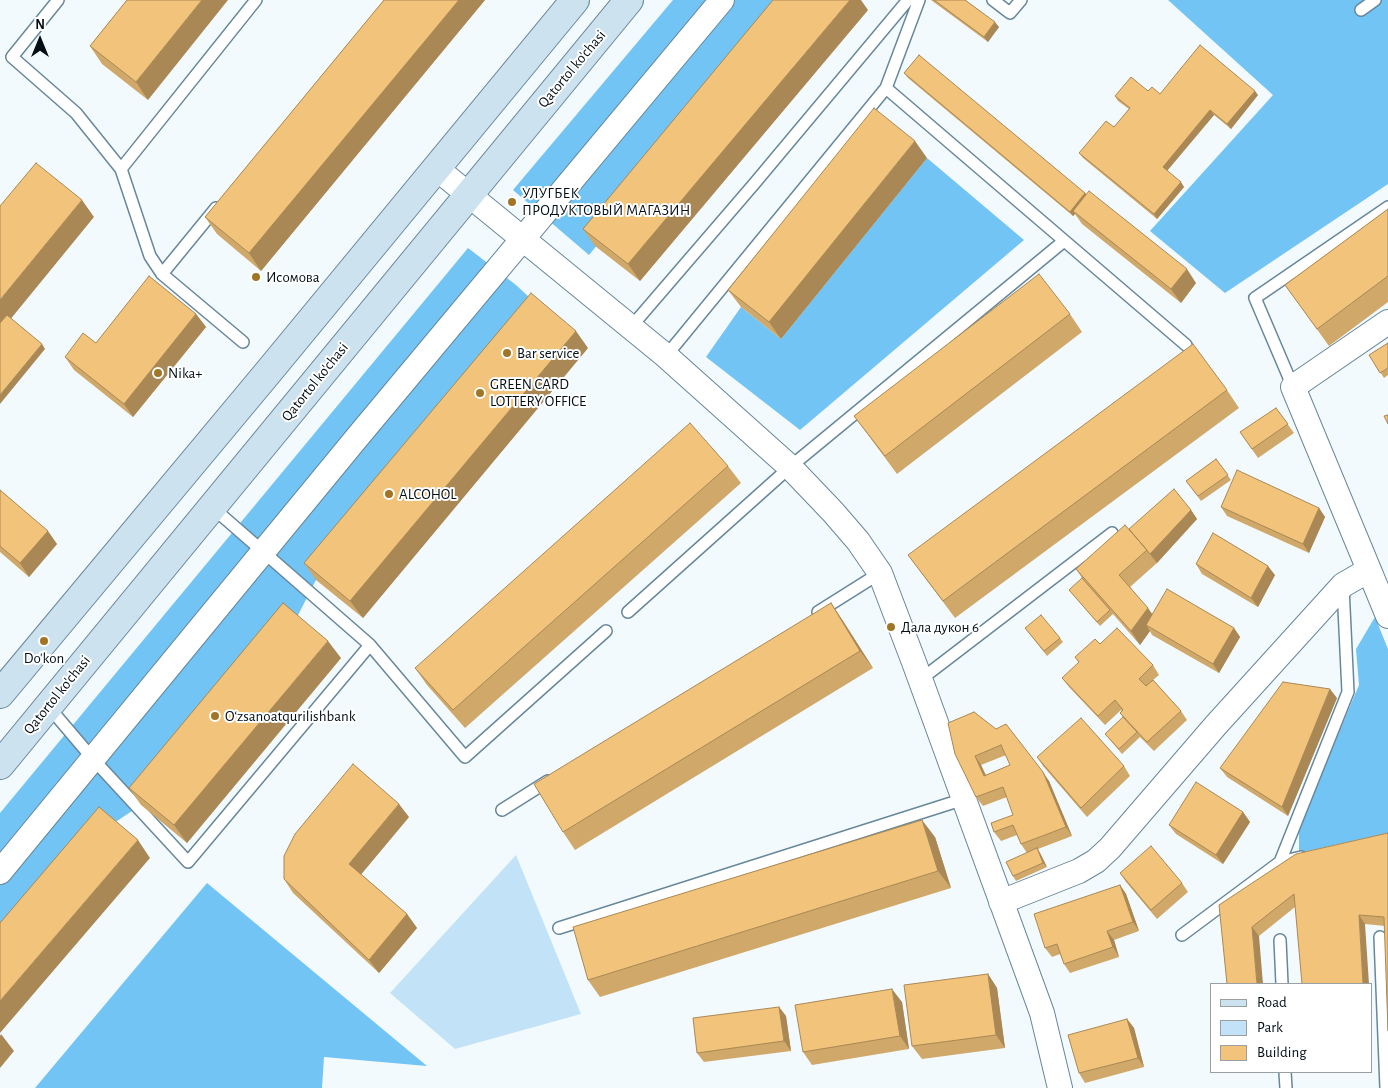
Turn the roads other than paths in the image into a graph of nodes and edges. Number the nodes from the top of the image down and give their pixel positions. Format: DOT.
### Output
graph roads {
  1 [pos="58,0"];
  2 [pos="256,0"];
  3 [pos="575,0"];
  4 [pos="722,0"];
  5 [pos="908,0"];
  6 [pos="919,0"];
  7 [pos="993,0"];
  8 [pos="1021,0"];
  9 [pos="1375,0"];
  10 [pos="624,2"];
  11 [pos="1361,10"];
  12 [pos="886,88"];
  13 [pos="436,168"];
  14 [pos="121,169"];
  15 [pos="469,194"];
  16 [pos="224,198"];
  17 [pos="1388,207"];
  18 [pos="523,240"];
  19 [pos="1064,241"];
  20 [pos="162,274"];
  21 [pos="1388,322"];
  22 [pos="631,327"];
  23 [pos="243,342"];
  24 [pos="1186,345"];
  25 [pos="666,356"];
  26 [pos="1293,387"];
  27 [pos="790,467"];
  28 [pos="212,507"];
  29 [pos="1112,533"];
  30 [pos="264,553"];
  31 [pos="1369,570"];
  32 [pos="880,573"];
  33 [pos="1343,585"];
  34 [pos="628,612"];
  35 [pos="1388,616"];
  36 [pos="804,620"];
  37 [pos="606,632"];
  38 [pos="370,645"];
  39 [pos="920,680"];
  40 [pos="0,694"];
  41 [pos="48,706"];
  42 [pos="93,759"];
  43 [pos="0,764"];
  44 [pos="561,773"];
  45 [pos="964,799"];
  46 [pos="502,810"];
  47 [pos="1316,854"];
  48 [pos="1280,862"];
  49 [pos="0,872"];
  50 [pos="1001,902"];
  51 [pos="559,928"];
  52 [pos="1182,936"];
  53 [pos="1380,937"];
  54 [pos="1280,940"];
  55 [pos="1282,983"];
  56 [pos="1285,1073"];
  57 [pos="1060,1088"];
  58 [pos="1286,1088"];
  59 [pos="1386,1088"];
  1 -- 14 [label="lane"];
  2 -- 14 [label="lane"];
  3 -- 13 [label="main road"];
  4 -- 18 [label="street"];
  5 -- 22 [label="lane"];
  6 -- 12 [label="lane"];
  7 -- 8 [label="lane"];
  9 -- 11 [label="lane"];
  10 -- 15 [label="main road, Qatortol ko'chasi"];
  12 -- 19 [label="lane"];
  12 -- 25 [label="lane"];
  13 -- 15 [label="street"];
  13 -- 40 [label="main road"];
  14 -- 20 [label="lane"];
  15 -- 18 [label="street"];
  15 -- 28 [label="main road, Qatortol ko'chasi"];
  16 -- 20 [label="lane"];
  17 -- 26 [label="lane"];
  18 -- 22 [label="street"];
  18 -- 30 [label="street"];
  19 -- 24 [label="lane"];
  19 -- 27 [label="lane"];
  20 -- 23 [label="lane"];
  21 -- 26 [label="street"];
  22 -- 25 [label="street"];
  25 -- 27 [label="street"];
  26 -- 31 [label="street"];
  27 -- 32 [label="street"];
  27 -- 34 [label="lane"];
  28 -- 30 [label="lane"];
  28 -- 41 [label="main road, Qatortol ko'chasi"];
  29 -- 39 [label="lane"];
  30 -- 38 [label="lane"];
  30 -- 42 [label="street"];
  31 -- 33 [label="street"];
  31 -- 35 [label="street"];
  32 -- 36 [label="lane"];
  32 -- 39 [label="street"];
  33 -- 48 [label="lane"];
  33 -- 50 [label="street"];
  37 -- 38 [label="lane"];
  38 -- 42 [label="lane"];
  39 -- 45 [label="street"];
  41 -- 42 [label="lane"];
  41 -- 43 [label="main road, Qatortol ko'chasi"];
  42 -- 49 [label="street"];
  44 -- 46 [label="lane"];
  45 -- 50 [label="street"];
  45 -- 51 [label="lane"];
  47 -- 48 [label="lane"];
  48 -- 52 [label="lane"];
  50 -- 57 [label="street"];
  53 -- 59 [label="lane"];
  54 -- 55 [label="lane"];
  56 -- 58 [label="lane"];
}
